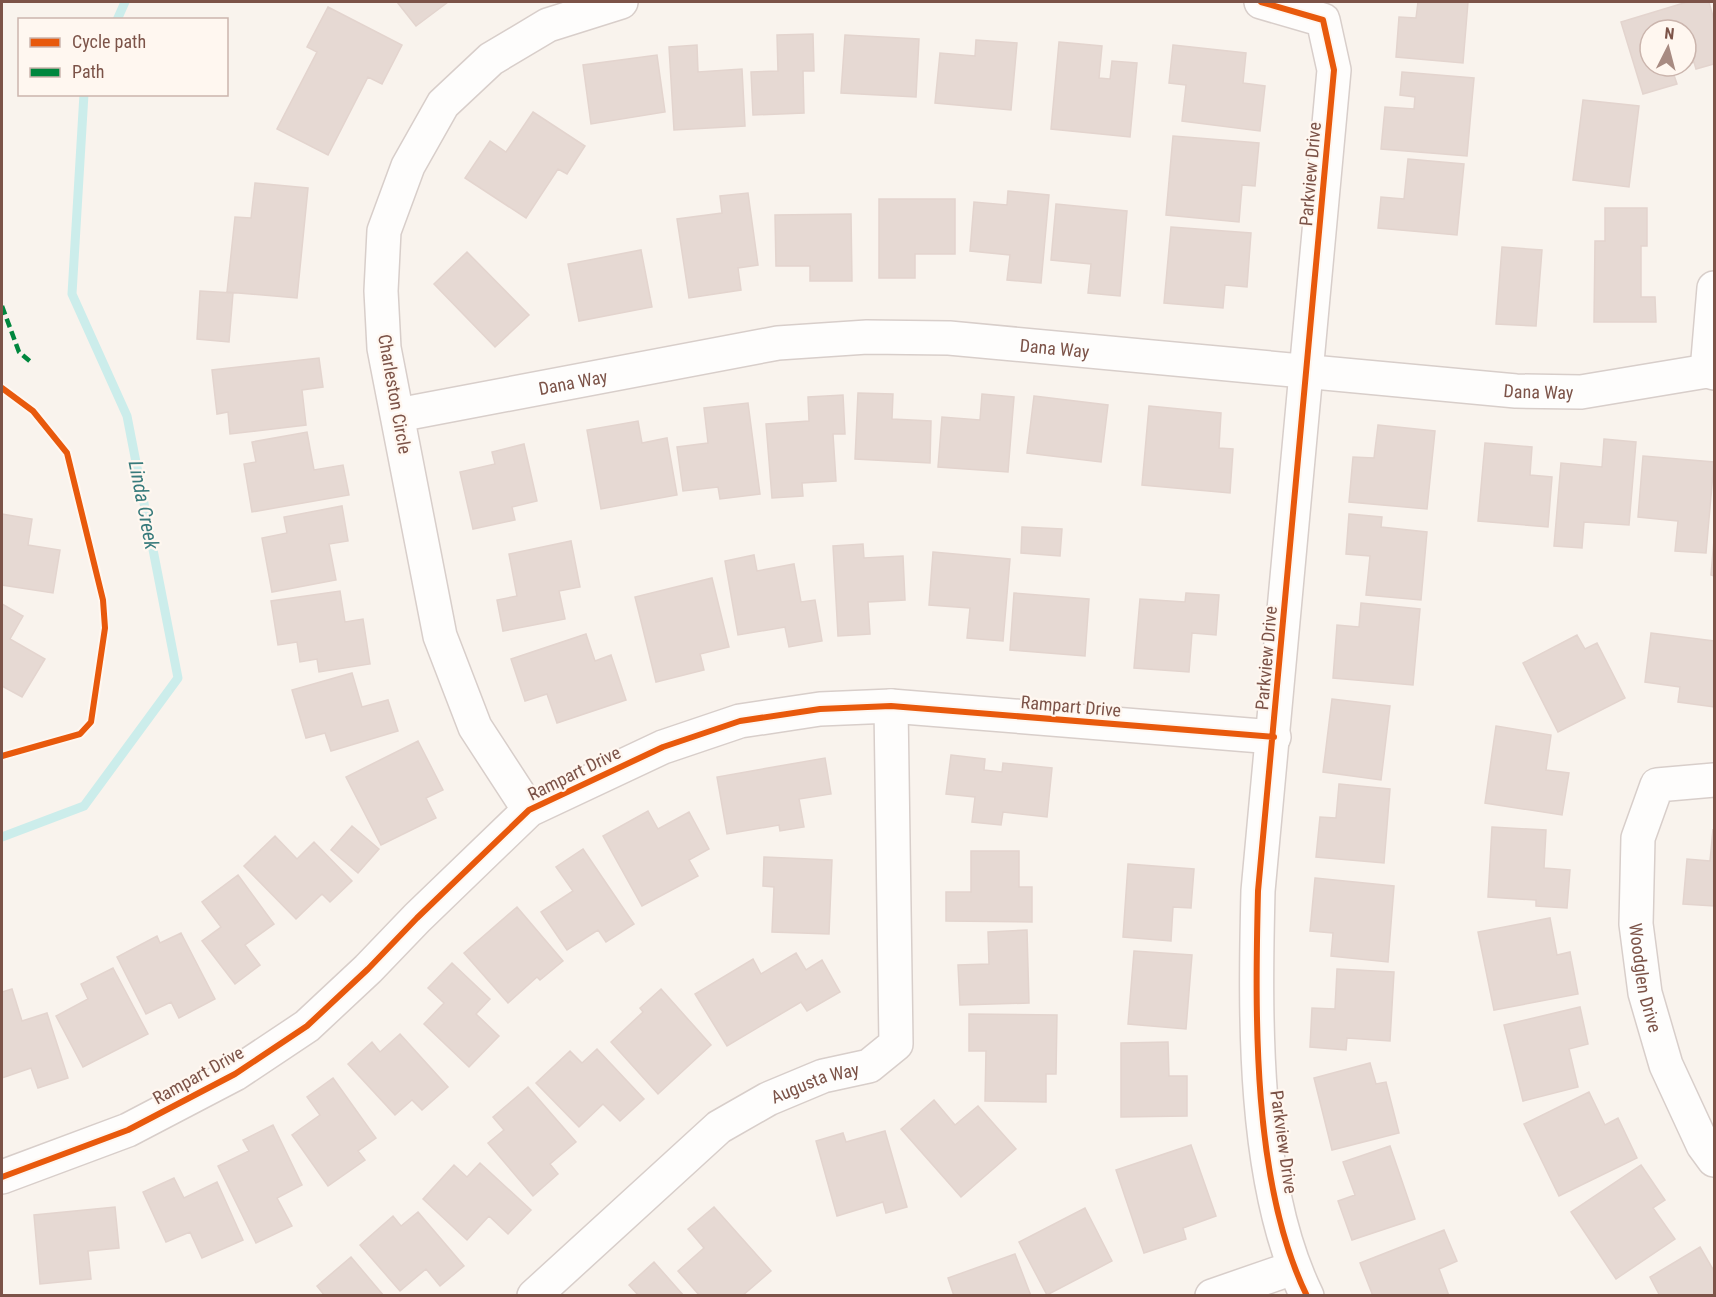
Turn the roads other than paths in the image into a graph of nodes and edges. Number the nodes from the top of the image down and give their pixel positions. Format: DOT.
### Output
graph roads {
  1 [pos="621,2"];
  2 [pos="1261,2"];
  3 [pos="1714,288"];
  4 [pos="1307,370"];
  5 [pos="1711,372"];
  6 [pos="398,415"];
  7 [pos="891,706"];
  8 [pos="1274,737"];
  9 [pos="1714,780"];
  10 [pos="529,810"];
  11 [pos="1714,1160"];
  12 [pos="2,1176"];
  13 [pos="1300,1282"];
  14 [pos="534,1296"];
  15 [pos="1212,1296"];
  1 -- 6 [label="street, Charleston Circle"];
  2 -- 4 [label="street, Parkview Drive"];
  3 -- 5 [label="street"];
  4 -- 5 [label="street, Dana Way"];
  4 -- 6 [label="street, Dana Way"];
  4 -- 8 [label="street, Parkview Drive"];
  6 -- 10 [label="street, Charleston Circle"];
  7 -- 8 [label="street, Rampart Drive"];
  7 -- 10 [label="street, Rampart Drive"];
  7 -- 14 [label="street, Augusta Way"];
  8 -- 13 [label="street, Parkview Drive"];
  9 -- 11 [label="street, Woodglen Drive"];
  10 -- 12 [label="street, Rampart Drive"];
  13 -- 15 [label="street"];
}
